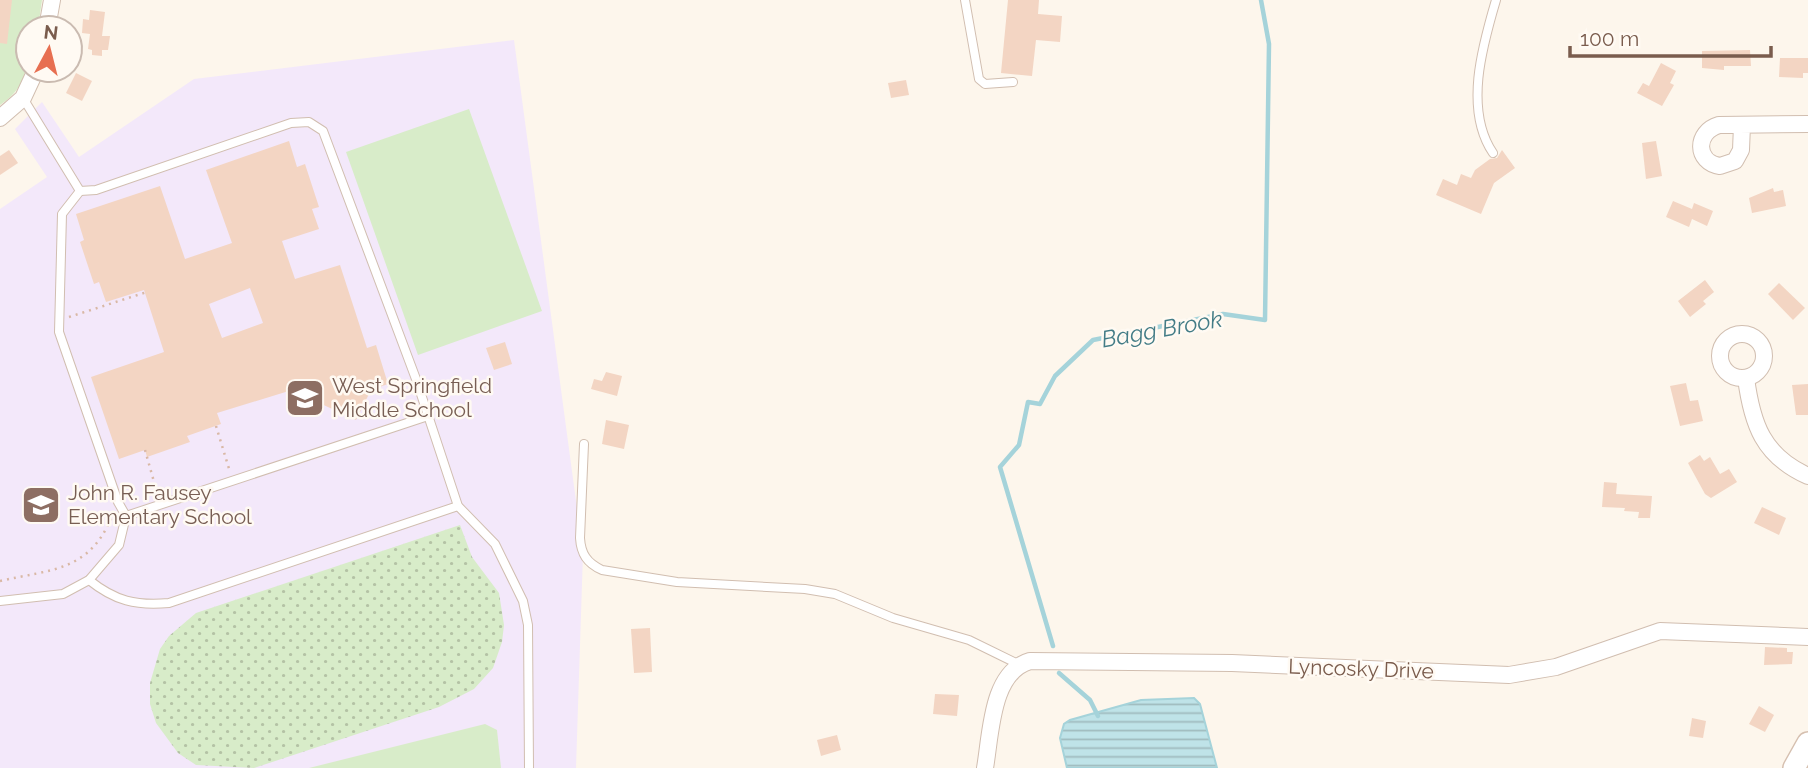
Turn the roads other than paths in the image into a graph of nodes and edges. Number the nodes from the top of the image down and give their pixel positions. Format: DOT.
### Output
graph roads {
  1 [pos="965,0"];
  2 [pos="1496,0"];
  3 [pos="1013,82"];
  4 [pos="30,84"];
  5 [pos="23,98"];
  6 [pos="0,118"];
  7 [pos="1808,124"];
  8 [pos="1742,125"];
  9 [pos="1493,153"];
  10 [pos="80,191"];
  11 [pos="1746,378"];
  12 [pos="428,416"];
  13 [pos="584,444"];
  14 [pos="1808,476"];
  15 [pos="458,506"];
  16 [pos="126,516"];
  17 [pos="89,580"];
  18 [pos="0,601"];
  19 [pos="1808,637"];
  20 [pos="1018,664"];
  21 [pos="1808,743"];
  22 [pos="528,768"];
  23 [pos="985,768"];
  24 [pos="1794,768"];
  1 -- 3 [label="lane"];
  2 -- 9 [label="lane"];
  4 -- 5 [label="street"];
  5 -- 6 [label="street"];
  5 -- 10 [label="lane"];
  7 -- 8 [label="street"];
  10 -- 12 [label="lane"];
  10 -- 16 [label="lane"];
  11 -- 14 [label="street"];
  12 -- 15 [label="lane"];
  12 -- 16 [label="lane"];
  13 -- 20 [label="lane"];
  15 -- 17 [label="lane"];
  15 -- 22 [label="lane"];
  16 -- 17 [label="lane"];
  17 -- 18 [label="lane"];
  19 -- 20 [label="street, Lyncosky Drive"];
  20 -- 23 [label="street"];
  21 -- 24 [label="main road"];
}
